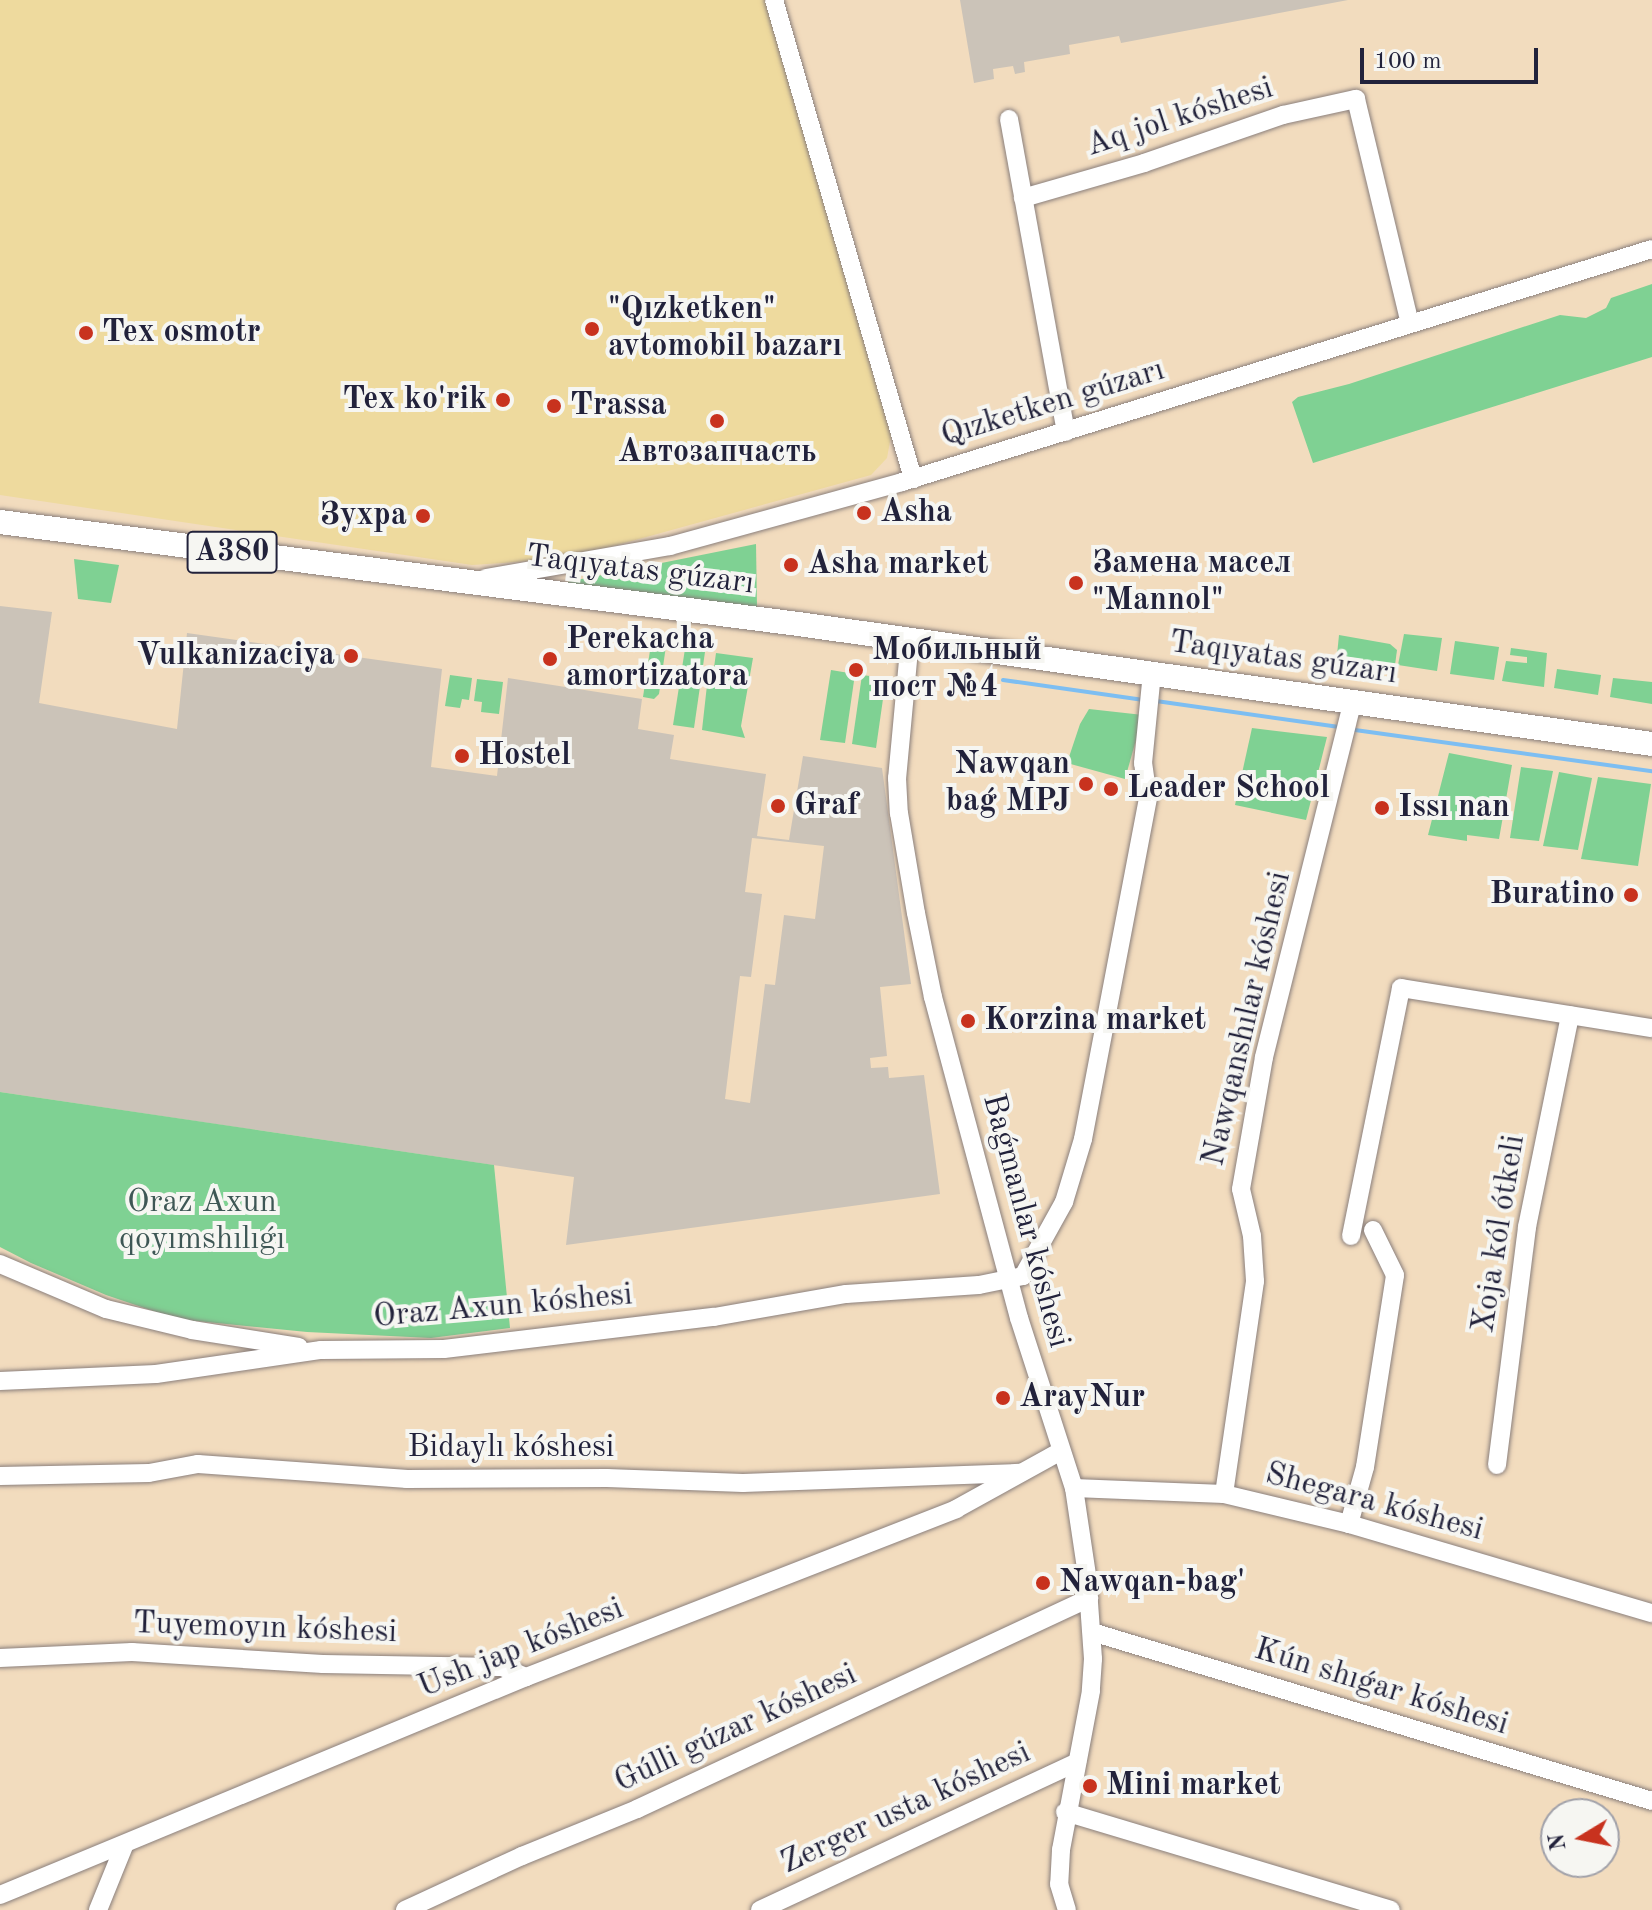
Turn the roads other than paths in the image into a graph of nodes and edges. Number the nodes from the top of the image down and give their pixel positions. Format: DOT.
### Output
graph roads {
  1 [pos="774,0"];
  2 [pos="1009,119"];
  3 [pos="1023,198"];
  4 [pos="1652,249"];
  5 [pos="1410,324"];
  6 [pos="1066,432"];
  7 [pos="913,479"];
  8 [pos="0,522"];
  9 [pos="464,581"];
  10 [pos="910,639"];
  11 [pos="1152,673"];
  12 [pos="1353,701"];
  13 [pos="1652,744"];
  14 [pos="1570,1015"];
  15 [pos="1652,1028"];
  16 [pos="1373,1230"];
  17 [pos="1351,1236"];
  18 [pos="0,1264"];
  19 [pos="1009,1278"];
  20 [pos="321,1350"];
  21 [pos="0,1381"];
  22 [pos="1061,1451"];
  23 [pos="1497,1465"];
  24 [pos="1022,1473"];
  25 [pos="0,1476"];
  26 [pos="1074,1488"];
  27 [pos="1224,1494"];
  28 [pos="1349,1524"];
  29 [pos="1089,1598"];
  30 [pos="1652,1613"];
  31 [pos="1092,1632"];
  32 [pos="0,1658"];
  33 [pos="526,1677"];
  34 [pos="1077,1762"];
  35 [pos="1652,1801"];
  36 [pos="1065,1812"];
  37 [pos="124,1846"];
  38 [pos="0,1895"];
  39 [pos="98,1910"];
  40 [pos="405,1910"];
  41 [pos="760,1910"];
  42 [pos="1067,1910"];
  43 [pos="1391,1910"];
  1 -- 7 [label="street"];
  2 -- 3 [label="street"];
  3 -- 5 [label="street, Aq jol kóshesi"];
  3 -- 6 [label="street"];
  4 -- 5 [label="street, Qızketken gúzarı"];
  5 -- 6 [label="street, Qızketken gúzarı"];
  6 -- 7 [label="street, Qızketken gúzarı"];
  7 -- 9 [label="street, Qızketken gúzarı"];
  8 -- 9 [label="highway, Taqıyatas gúzarı / A380"];
  9 -- 10 [label="highway, Taqıyatas gúzarı / A380"];
  10 -- 11 [label="highway, Taqıyatas gúzarı / A380"];
  10 -- 19 [label="street, Baǵmanlar kóshesi"];
  11 -- 12 [label="highway, Taqıyatas gúzarı / A380"];
  11 -- 19 [label="street"];
  12 -- 13 [label="highway, Taqıyatas gúzarı / A380"];
  12 -- 27 [label="street, Nawqanshılar kóshesi"];
  14 -- 15 [label="street"];
  14 -- 17 [label="street"];
  14 -- 23 [label="street, Xoja kól ótkeli"];
  16 -- 28 [label="street"];
  18 -- 20 [label="street"];
  19 -- 20 [label="street, Oraz Axun kóshesi"];
  19 -- 22 [label="street, Baǵmanlar kóshesi"];
  20 -- 21 [label="street, Oraz Axun kóshesi"];
  22 -- 24 [label="street, Ush jap kóshesi"];
  22 -- 26 [label="street, Baǵmanlar kóshesi"];
  24 -- 25 [label="street, Bidaylı kóshesi"];
  24 -- 33 [label="street, Ush jap kóshesi"];
  26 -- 27 [label="street, Shegara kóshesi"];
  26 -- 29 [label="street, Baǵmanlar kóshesi"];
  27 -- 28 [label="street, Shegara kóshesi"];
  28 -- 30 [label="street, Shegara kóshesi"];
  29 -- 31 [label="street, Baǵmanlar kóshesi"];
  29 -- 40 [label="street, Gúlli gúzar kóshesi"];
  31 -- 34 [label="street, Baǵmanlar kóshesi"];
  31 -- 35 [label="street, Kún shıǵar kóshesi"];
  32 -- 33 [label="street, Tuyemoyın kóshesi"];
  33 -- 37 [label="street, Ush jap kóshesi"];
  34 -- 36 [label="street, Baǵmanlar kóshesi"];
  34 -- 41 [label="street, Zerger usta kóshesi"];
  36 -- 42 [label="street, Baǵmanlar kóshesi"];
  36 -- 43 [label="street"];
  37 -- 38 [label="street, Ush jap kóshesi"];
  37 -- 39 [label="street"];
}
